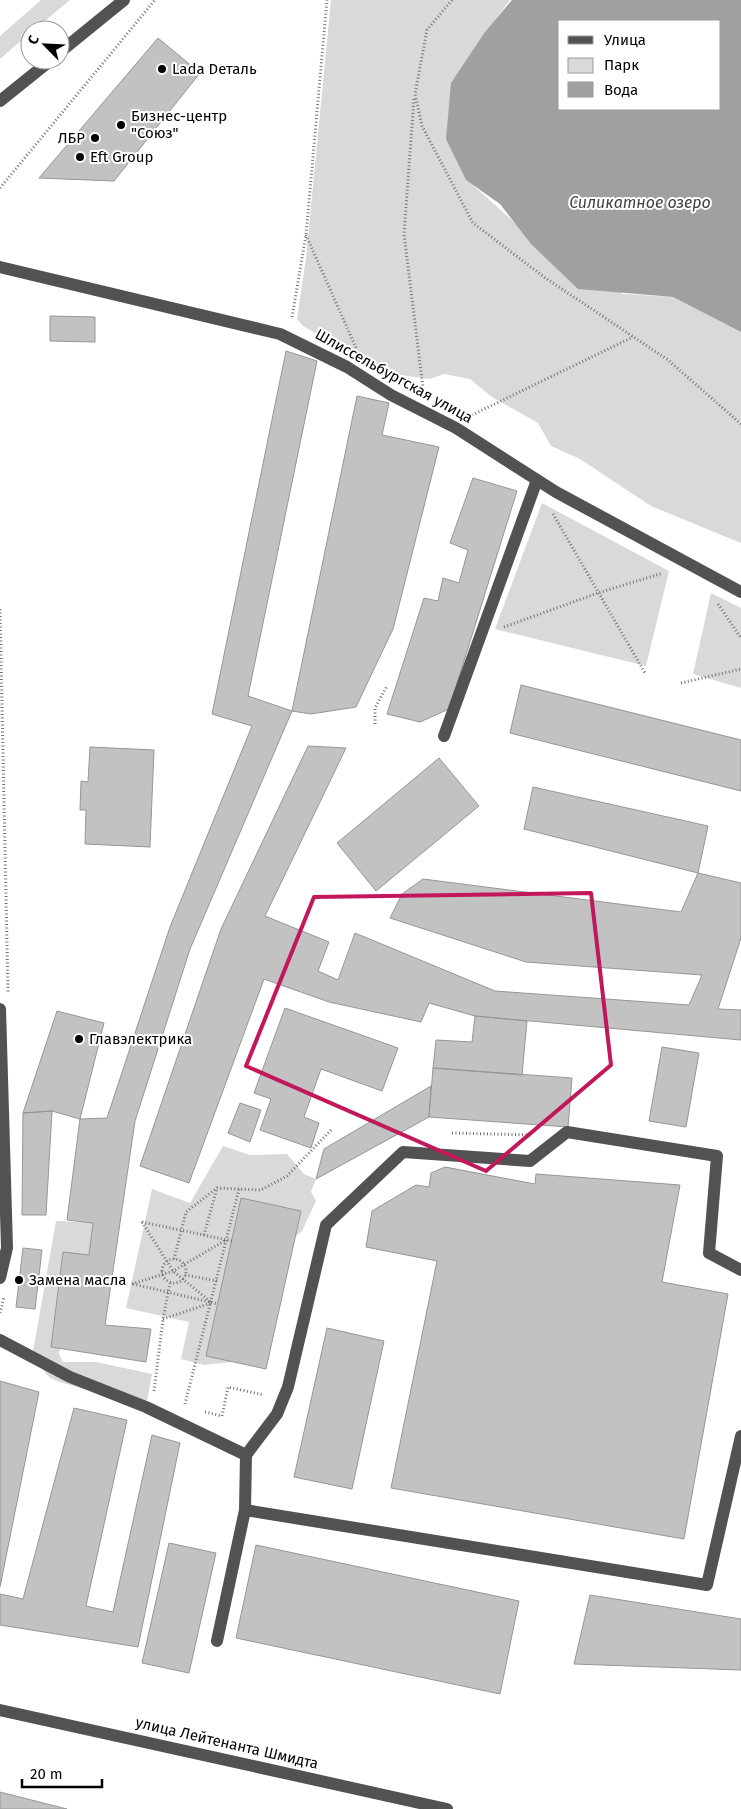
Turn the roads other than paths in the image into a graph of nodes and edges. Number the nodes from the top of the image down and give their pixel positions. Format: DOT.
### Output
graph roads {
  1 [pos="124,0"];
  2 [pos="70,44"];
  3 [pos="38,70"];
  4 [pos="0,101"];
  5 [pos="0,267"];
  6 [pos="536,480"];
  7 [pos="741,592"];
  8 [pos="444,736"];
  9 [pos="0,1009"];
  10 [pos="741,1270"];
  11 [pos="0,1278"];
  12 [pos="0,1340"];
  13 [pos="741,1436"];
  14 [pos="246,1455"];
  15 [pos="245,1510"];
  16 [pos="217,1641"];
  17 [pos="0,1710"];
  18 [pos="447,1809"];
  1 -- 2 [label="street"];
  3 -- 4 [label="street"];
  5 -- 6 [label="street, Шлиссельбургская улица"];
  6 -- 7 [label="street, Шлиссельбургская улица"];
  6 -- 8 [label="street"];
  9 -- 11 [label="street"];
  10 -- 14 [label="street"];
  12 -- 14 [label="street"];
  13 -- 15 [label="street"];
  14 -- 15 [label="street"];
  15 -- 16 [label="street"];
  17 -- 18 [label="street, улица Лейтенанта Шмидта"];
}
